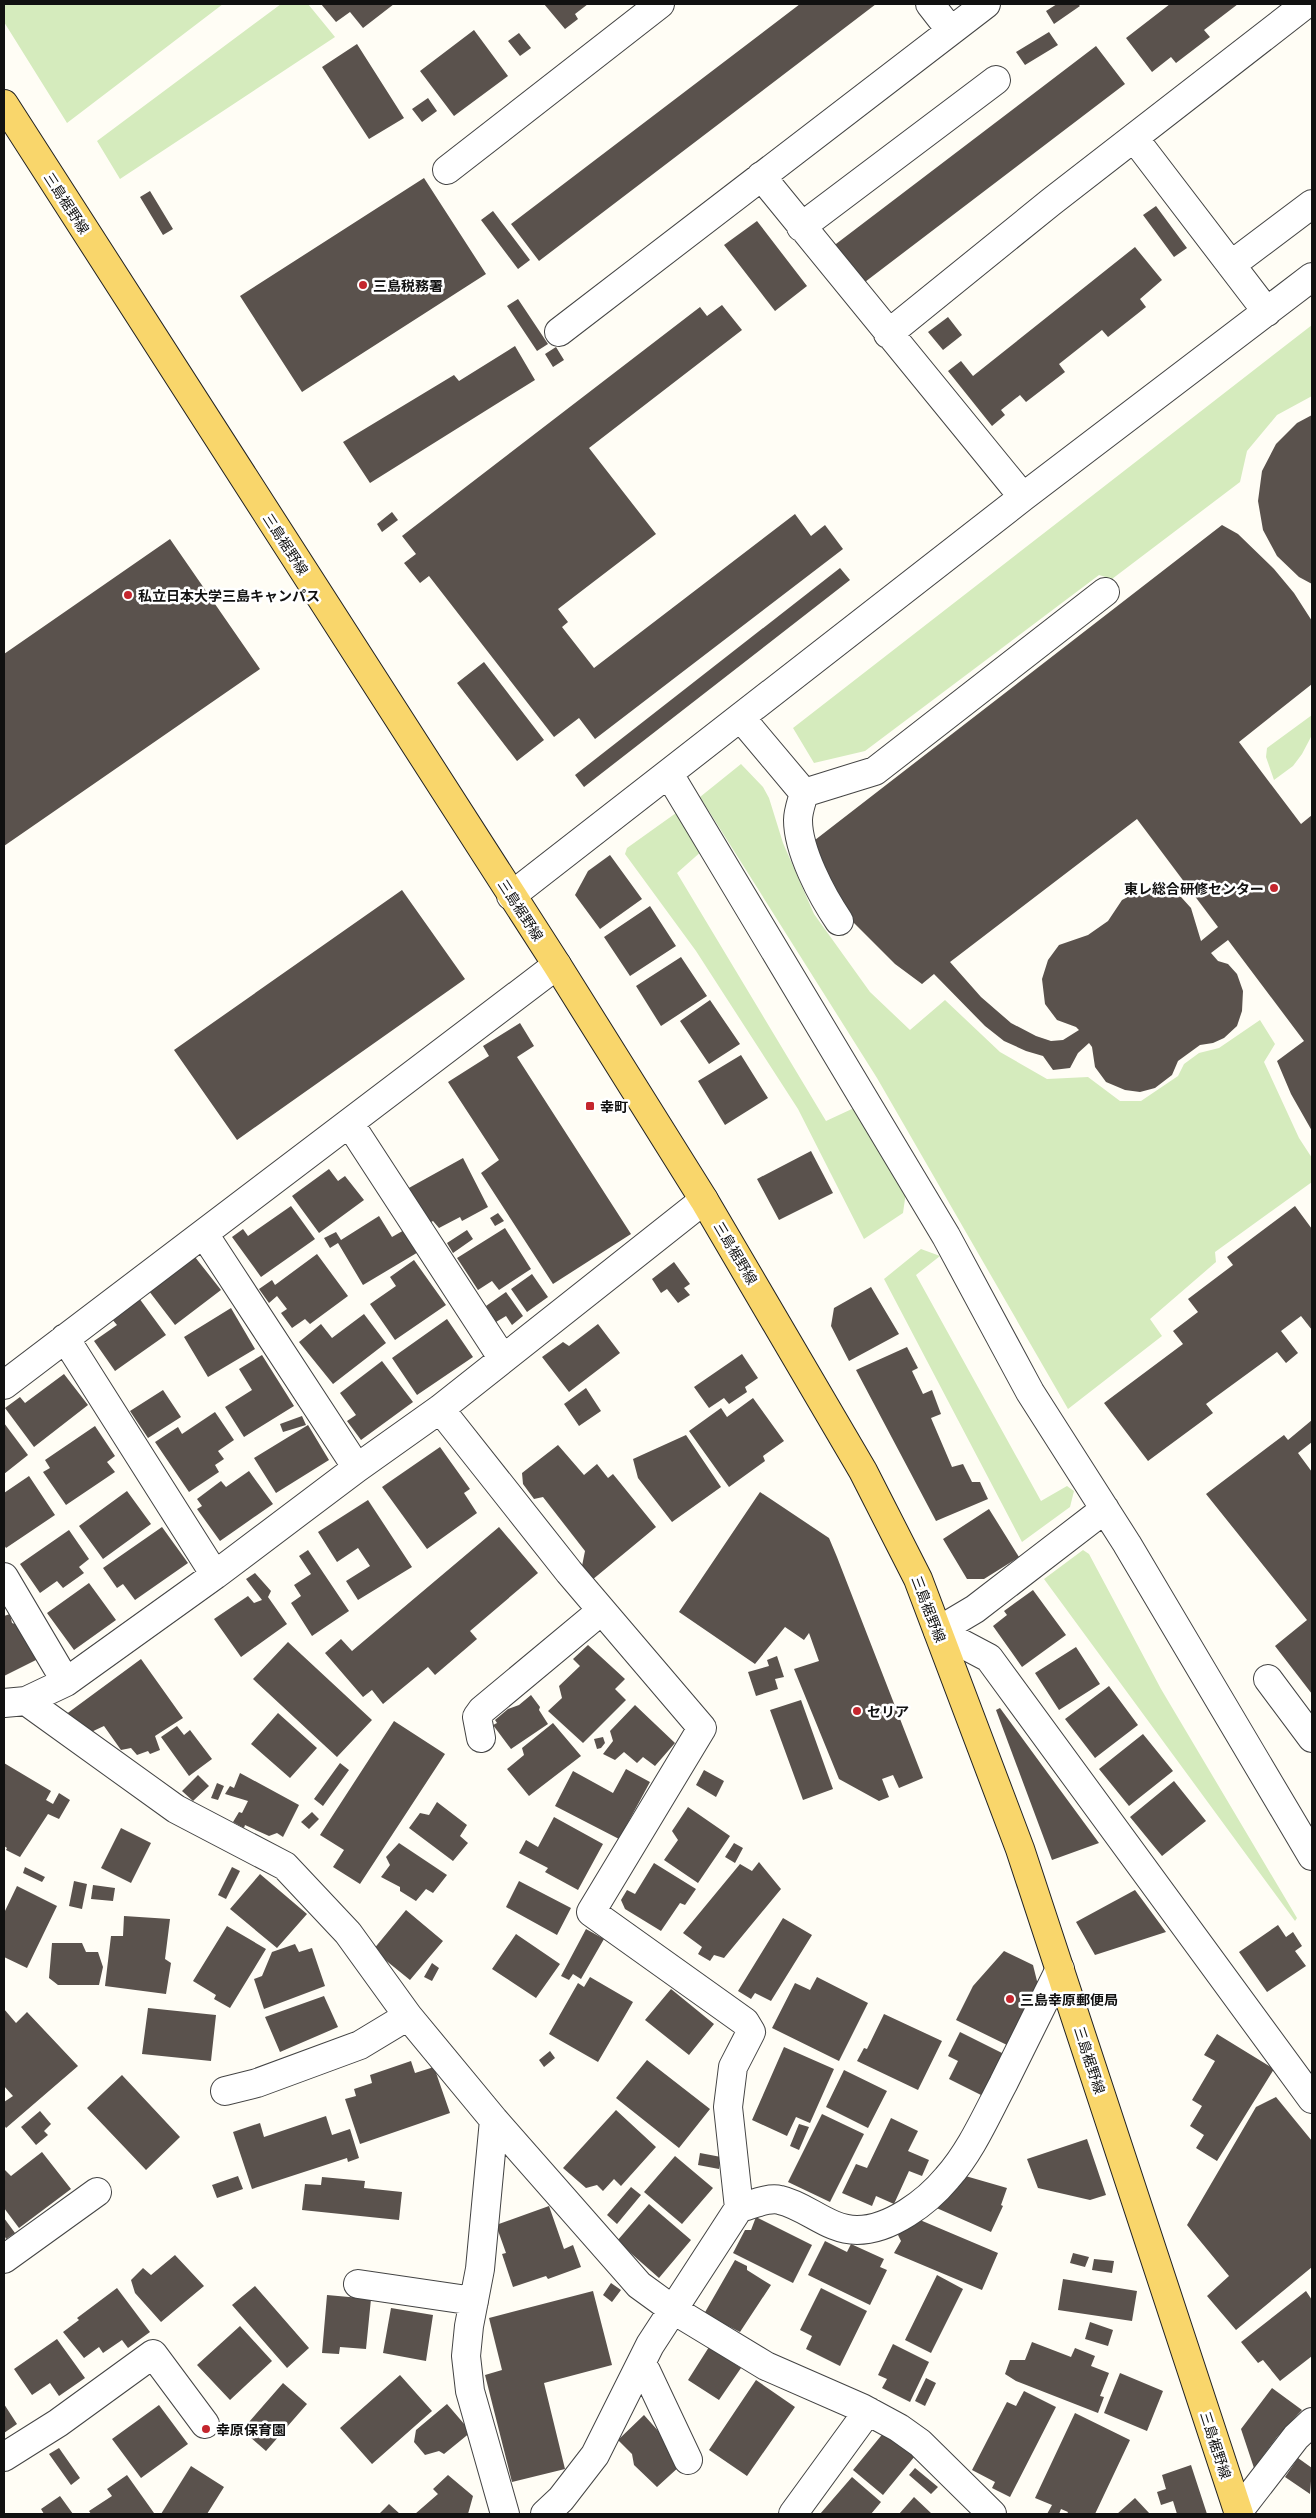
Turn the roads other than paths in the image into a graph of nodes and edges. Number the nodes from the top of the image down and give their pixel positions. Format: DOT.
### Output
graph roads {
  1 [pos="660,4"];
  2 [pos="930,4"];
  3 [pos="986,4"];
  4 [pos="1306,4"];
  5 [pos="951,31"];
  6 [pos="996,80"];
  7 [pos="4,104"];
  8 [pos="1134,138"];
  9 [pos="447,170"];
  10 [pos="761,176"];
  11 [pos="1312,204"];
  12 [pos="801,227"];
  13 [pos="1232,265"];
  14 [pos="1312,277"];
  15 [pos="1267,312"];
  16 [pos="559,332"];
  17 [pos="888,334"];
  18 [pos="1023,498"];
  19 [pos="1105,592"];
  20 [pos="741,718"];
  21 [pos="669,774"];
  22 [pos="804,793"];
  23 [pos="512,896"];
  24 [pos="839,921"];
  25 [pos="557,966"];
  26 [pos="350,1124"];
  27 [pos="704,1200"];
  28 [pos="204,1234"];
  29 [pos="64,1338"];
  30 [pos="503,1359"];
  31 [pos="4,1384"];
  32 [pos="440,1409"];
  33 [pos="357,1468"];
  34 [pos="1105,1509"];
  35 [pos="215,1575"];
  36 [pos="4,1577"];
  37 [pos="601,1611"];
  38 [pos="938,1631"];
  39 [pos="1268,1679"];
  40 [pos="66,1682"];
  41 [pos="15,1702"];
  42 [pos="481,1738"];
  43 [pos="1312,1738"];
  44 [pos="1312,1856"];
  45 [pos="1060,1969"];
  46 [pos="408,2016"];
  47 [pos="1307,2081"];
  48 [pos="225,2091"];
  49 [pos="494,2120"];
  50 [pos="97,2192"];
  51 [pos="739,2208"];
  52 [pos="4,2259"];
  53 [pos="358,2284"];
  54 [pos="474,2301"];
  55 [pos="672,2309"];
  56 [pos="640,2366"];
  57 [pos="868,2411"];
  58 [pos="1312,2422"];
  59 [pos="205,2424"];
  60 [pos="4,2457"];
  61 [pos="688,2460"];
  62 [pos="1238,2513"];
  63 [pos="505,2514"];
  64 [pos="545,2514"];
  65 [pos="793,2514"];
  66 [pos="992,2514"];
  1 -- 9 [label="street"];
  2 -- 5 [label="street"];
  3 -- 5 [label="street"];
  4 -- 8 [label="street"];
  5 -- 10 [label="street"];
  6 -- 12 [label="street"];
  7 -- 23 [label="main road, 三島裾野線"];
  8 -- 13 [label="street"];
  8 -- 17 [label="street"];
  10 -- 12 [label="street"];
  10 -- 16 [label="street"];
  11 -- 13 [label="street"];
  12 -- 17 [label="street"];
  13 -- 15 [label="street"];
  14 -- 15 [label="street"];
  15 -- 18 [label="street"];
  17 -- 18 [label="street"];
  18 -- 20 [label="street"];
  19 -- 22 [label="street"];
  20 -- 21 [label="street"];
  20 -- 22 [label="street"];
  21 -- 23 [label="street"];
  21 -- 34 [label="street"];
  22 -- 24 [label="street"];
  23 -- 25 [label="main road, 三島裾野線"];
  25 -- 26 [label="street"];
  25 -- 27 [label="main road, 三島裾野線"];
  26 -- 28 [label="street"];
  26 -- 30 [label="street"];
  27 -- 30 [label="street"];
  27 -- 38 [label="main road, 三島裾野線"];
  28 -- 29 [label="street"];
  28 -- 33 [label="street"];
  29 -- 31 [label="street"];
  29 -- 35 [label="street"];
  30 -- 32 [label="street"];
  32 -- 33 [label="street"];
  32 -- 37 [label="street"];
  33 -- 35 [label="street"];
  34 -- 38 [label="street"];
  34 -- 44 [label="street"];
  35 -- 40 [label="street"];
  36 -- 40 [label="street"];
  37 -- 42 [label="street"];
  37 -- 51 [label="street"];
  38 -- 45 [label="main road, 三島裾野線"];
  38 -- 47 [label="street"];
  39 -- 43 [label="street"];
  40 -- 41 [label="street"];
  41 -- 46 [label="street"];
  45 -- 51 [label="street"];
  45 -- 62 [label="main road, 三島裾野線"];
  46 -- 48 [label="street"];
  46 -- 49 [label="street"];
  49 -- 54 [label="street"];
  49 -- 55 [label="street"];
  50 -- 52 [label="street"];
  51 -- 55 [label="street"];
  53 -- 54 [label="street"];
  54 -- 63 [label="street"];
  55 -- 56 [label="street"];
  55 -- 57 [label="street"];
  56 -- 61 [label="street"];
  56 -- 64 [label="street"];
  57 -- 65 [label="street"];
  57 -- 66 [label="street"];
  58 -- 62 [label="street"];
  59 -- 60 [label="street"];
}
